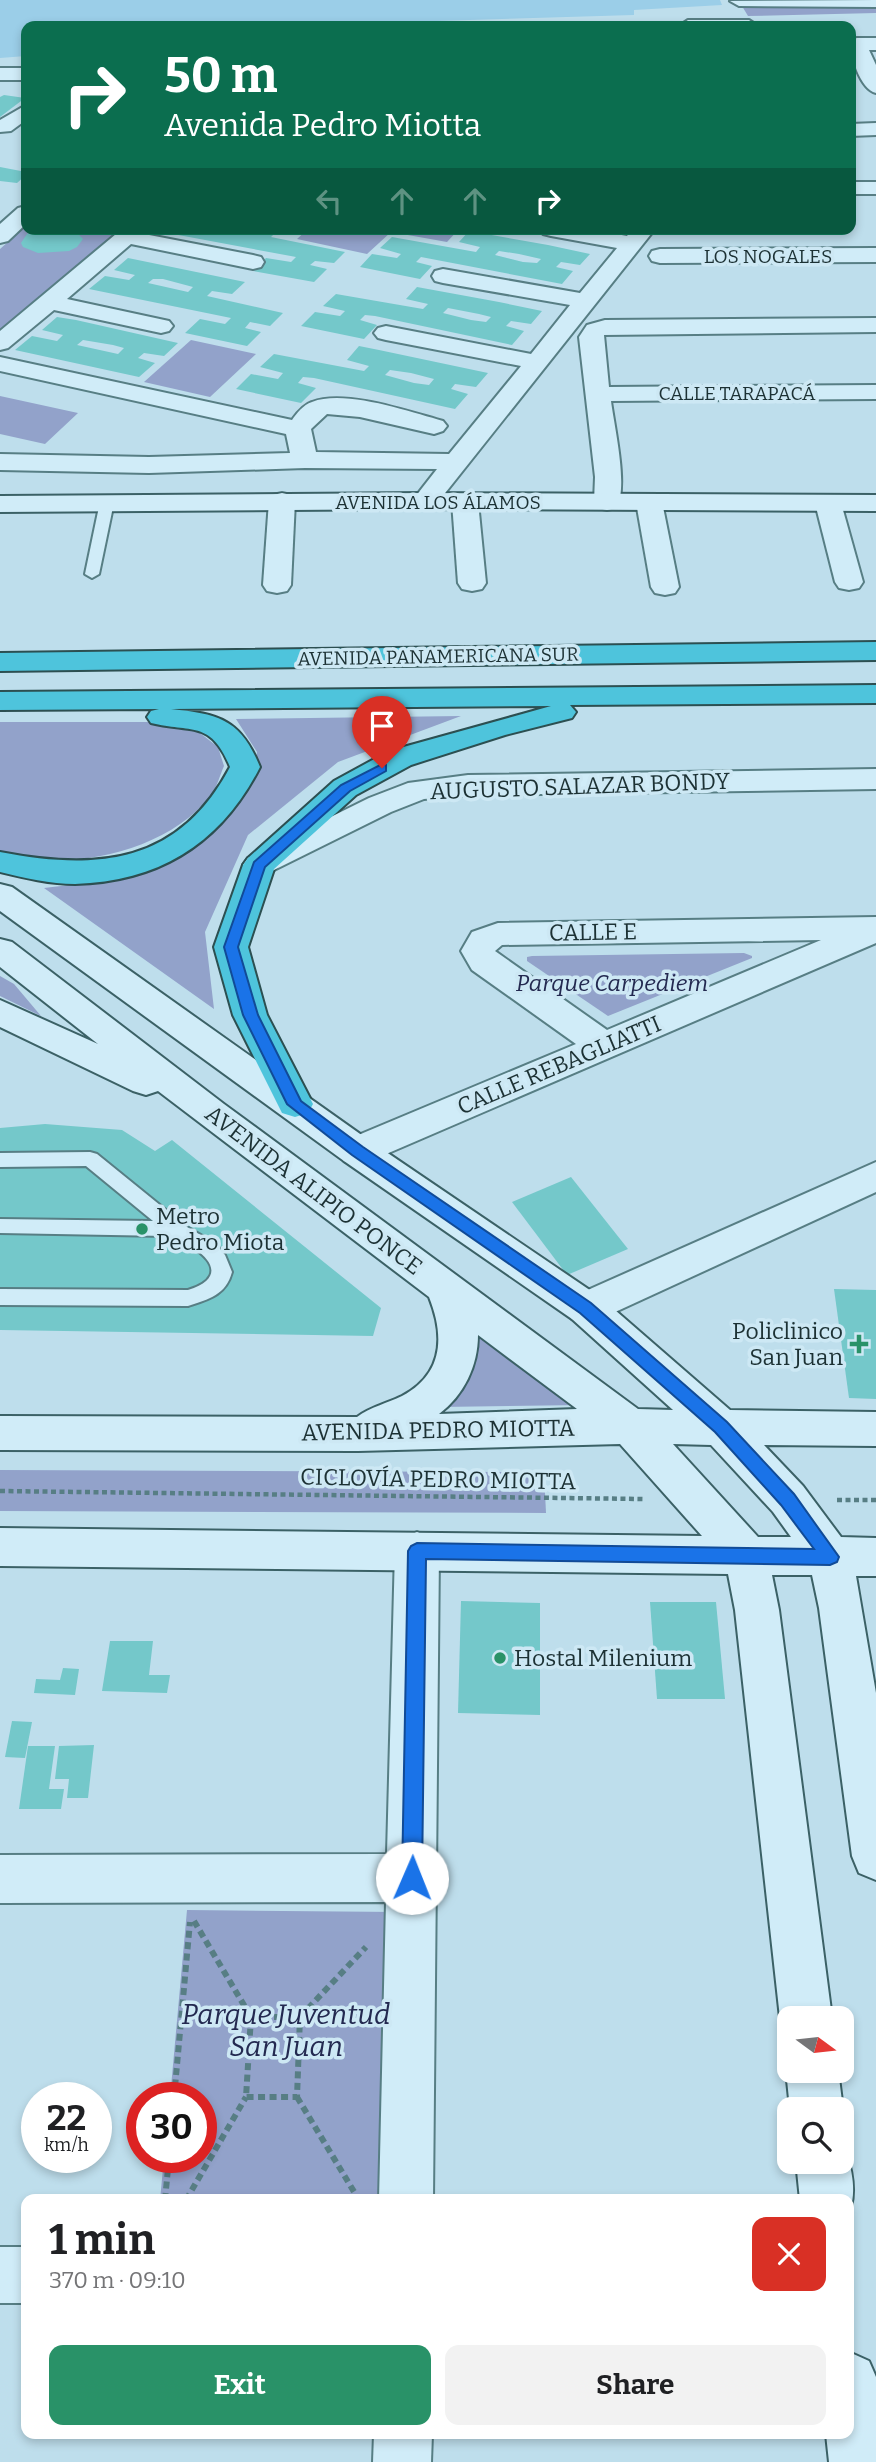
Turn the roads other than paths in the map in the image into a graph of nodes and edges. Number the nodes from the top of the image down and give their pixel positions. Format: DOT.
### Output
graph roads {
  1 [pos="739,1"];
  2 [pos="798,1"];
  3 [pos="876,2"];
  4 [pos="861,44"];
  5 [pos="21,74"];
  6 [pos="0,75"];
  7 [pos="856,85"];
  8 [pos="876,86"];
  9 [pos="21,114"];
  10 [pos="2,127"];
  11 [pos="876,129"];
  12 [pos="21,130"];
  13 [pos="856,130"];
  14 [pos="856,188"];
  15 [pos="876,188"];
  16 [pos="21,217"];
  17 [pos="130,235"];
  18 [pos="140,235"];
  19 [pos="616,235"];
  20 [pos="0,236"];
  21 [pos="638,237"];
  22 [pos="876,255"];
  23 [pos="660,256"];
  24 [pos="253,262"];
  25 [pos="443,276"];
  26 [pos="586,301"];
  27 [pos="50,302"];
  28 [pos="876,325"];
  29 [pos="161,326"];
  30 [pos="386,333"];
  31 [pos="0,343"];
  32 [pos="537,362"];
  33 [pos="0,364"];
  34 [pos="876,392"];
  35 [pos="598,394"];
  36 [pos="434,425"];
  37 [pos="298,429"];
  38 [pos="305,460"];
  39 [pos="0,462"];
  40 [pos="456,462"];
  41 [pos="282,501"];
  42 [pos="425,501"];
  43 [pos="107,502"];
  44 [pos="466,502"];
  45 [pos="607,502"];
  46 [pos="649,502"];
  47 [pos="828,503"];
  48 [pos="876,503"];
  49 [pos="0,504"];
  50 [pos="92,574"];
  51 [pos="849,582"];
  52 [pos="472,583"];
  53 [pos="277,585"];
  54 [pos="665,587"];
  55 [pos="876,651"];
  56 [pos="0,662"];
  57 [pos="876,694"];
  58 [pos="624,697"];
  59 [pos="4,701"];
  60 [pos="876,779"];
  61 [pos="0,862"];
  62 [pos="259,865"];
  63 [pos="0,895"];
  64 [pos="876,929"];
  65 [pos="0,950"];
  66 [pos="16,967"];
  67 [pos="0,1012"];
  68 [pos="604,1046"];
  69 [pos="295,1104"];
  70 [pos="211,1113"];
  71 [pos="357,1151"];
  72 [pos="0,1160"];
  73 [pos="876,1176"];
  74 [pos="0,1226"];
  75 [pos="181,1233"];
  76 [pos="445,1288"];
  77 [pos="0,1297"];
  78 [pos="586,1308"];
  79 [pos="631,1427"];
  80 [pos="721,1427"];
  81 [pos="876,1429"];
  82 [pos="0,1433"];
  83 [pos="358,1434"];
  84 [pos="0,1546"];
  85 [pos="417,1551"];
  86 [pos="746,1554"];
  87 [pos="830,1557"];
  88 [pos="876,1558"];
  89 [pos="876,1850"];
  90 [pos="412,1878"];
  91 [pos="0,1880"];
  92 [pos="805,2006"];
  93 [pos="824,2174"];
  94 [pos="406,2194"];
  95 [pos="826,2194"];
  96 [pos="0,2274"];
  97 [pos="21,2275"];
  98 [pos="854,2426"];
  99 [pos="403,2439"];
  100 [pos="402,2462"];
  101 [pos="858,2462"];
  1 -- 2 [label="street"];
  2 -- 3 [label="street"];
  4 -- 8 [label="street"];
  5 -- 6 [label="street"];
  7 -- 8 [label="street"];
  9 -- 10 [label="street"];
  10 -- 12 [label="street"];
  11 -- 13 [label="street"];
  14 -- 15 [label="street"];
  16 -- 20 [label="street"];
  17 -- 27 [label="street"];
  18 -- 24 [label="street"];
  19 -- 21 [label="street"];
  21 -- 26 [label="street"];
  22 -- 23 [label="street, LOS NOGALES"];
  25 -- 26 [label="street"];
  26 -- 32 [label="street"];
  27 -- 29 [label="street"];
  27 -- 31 [label="street"];
  28 -- 35 [label="street"];
  30 -- 32 [label="street"];
  32 -- 40 [label="street"];
  33 -- 37 [label="street"];
  34 -- 35 [label="street, CALLE TARAPACÁ"];
  35 -- 45 [label="street"];
  36 -- 37 [label="street"];
  37 -- 38 [label="street"];
  38 -- 39 [label="street"];
  38 -- 40 [label="street"];
  40 -- 42 [label="street"];
  41 -- 42 [label="street, AVENIDA LOS ÁLAMOS"];
  41 -- 43 [label="street, AVENIDA LOS ÁLAMOS"];
  41 -- 53 [label="street"];
  42 -- 44 [label="street, AVENIDA LOS ÁLAMOS"];
  43 -- 49 [label="street, AVENIDA LOS ÁLAMOS"];
  43 -- 50 [label="lane"];
  44 -- 45 [label="street, AVENIDA LOS ÁLAMOS"];
  44 -- 52 [label="street"];
  45 -- 46 [label="street, AVENIDA LOS ÁLAMOS"];
  46 -- 47 [label="street, AVENIDA LOS ÁLAMOS"];
  46 -- 54 [label="street"];
  47 -- 48 [label="street, AVENIDA LOS ÁLAMOS"];
  47 -- 51 [label="street"];
  55 -- 56 [label="highway, AVENIDA PANAMERICANA SUR"];
  57 -- 58 [label="highway, AVENIDA PANAMERICANA SUR"];
  58 -- 59 [label="highway, AVENIDA PANAMERICANA SUR"];
  58 -- 62 [label="highway"];
  59 -- 61 [label="highway"];
  60 -- 62 [label="street, AUGUSTO SALAZAR BONDY"];
  62 -- 69 [label="highway"];
  63 -- 69 [label="street"];
  64 -- 68 [label="street, CALLE REBAGLIATTI"];
  64 -- 68 [label="street, CALLE E"];
  65 -- 66 [label="street, AVENIDA ALIPIO PONCE"];
  66 -- 70 [label="street, AVENIDA ALIPIO PONCE"];
  67 -- 70 [label="street"];
  68 -- 71 [label="street, CALLE REBAGLIATTI"];
  69 -- 71 [label="street"];
  70 -- 76 [label="street, AVENIDA ALIPIO PONCE"];
  71 -- 78 [label="street"];
  72 -- 75 [label="lane"];
  73 -- 78 [label="street"];
  74 -- 75 [label="lane"];
  75 -- 77 [label="lane"];
  76 -- 79 [label="street, AVENIDA ALIPIO PONCE"];
  76 -- 83 [label="street"];
  78 -- 80 [label="street"];
  79 -- 80 [label="street, AVENIDA PEDRO MIOTTA"];
  79 -- 83 [label="street, AVENIDA PEDRO MIOTTA"];
  79 -- 86 [label="street, AVENIDA ALIPIO PONCE"];
  80 -- 81 [label="street, AVENIDA PEDRO MIOTTA"];
  80 -- 87 [label="street"];
  82 -- 83 [label="street, AVENIDA PEDRO MIOTTA"];
  84 -- 85 [label="street"];
  85 -- 86 [label="street"];
  85 -- 90 [label="street"];
  86 -- 87 [label="street"];
  86 -- 92 [label="street"];
  87 -- 88 [label="street"];
  87 -- 89 [label="street"];
  90 -- 91 [label="street"];
  90 -- 94 [label="street"];
  93 -- 95 [label="street"];
  96 -- 97 [label="street"];
  98 -- 101 [label="street"];
  99 -- 100 [label="street"];
}
